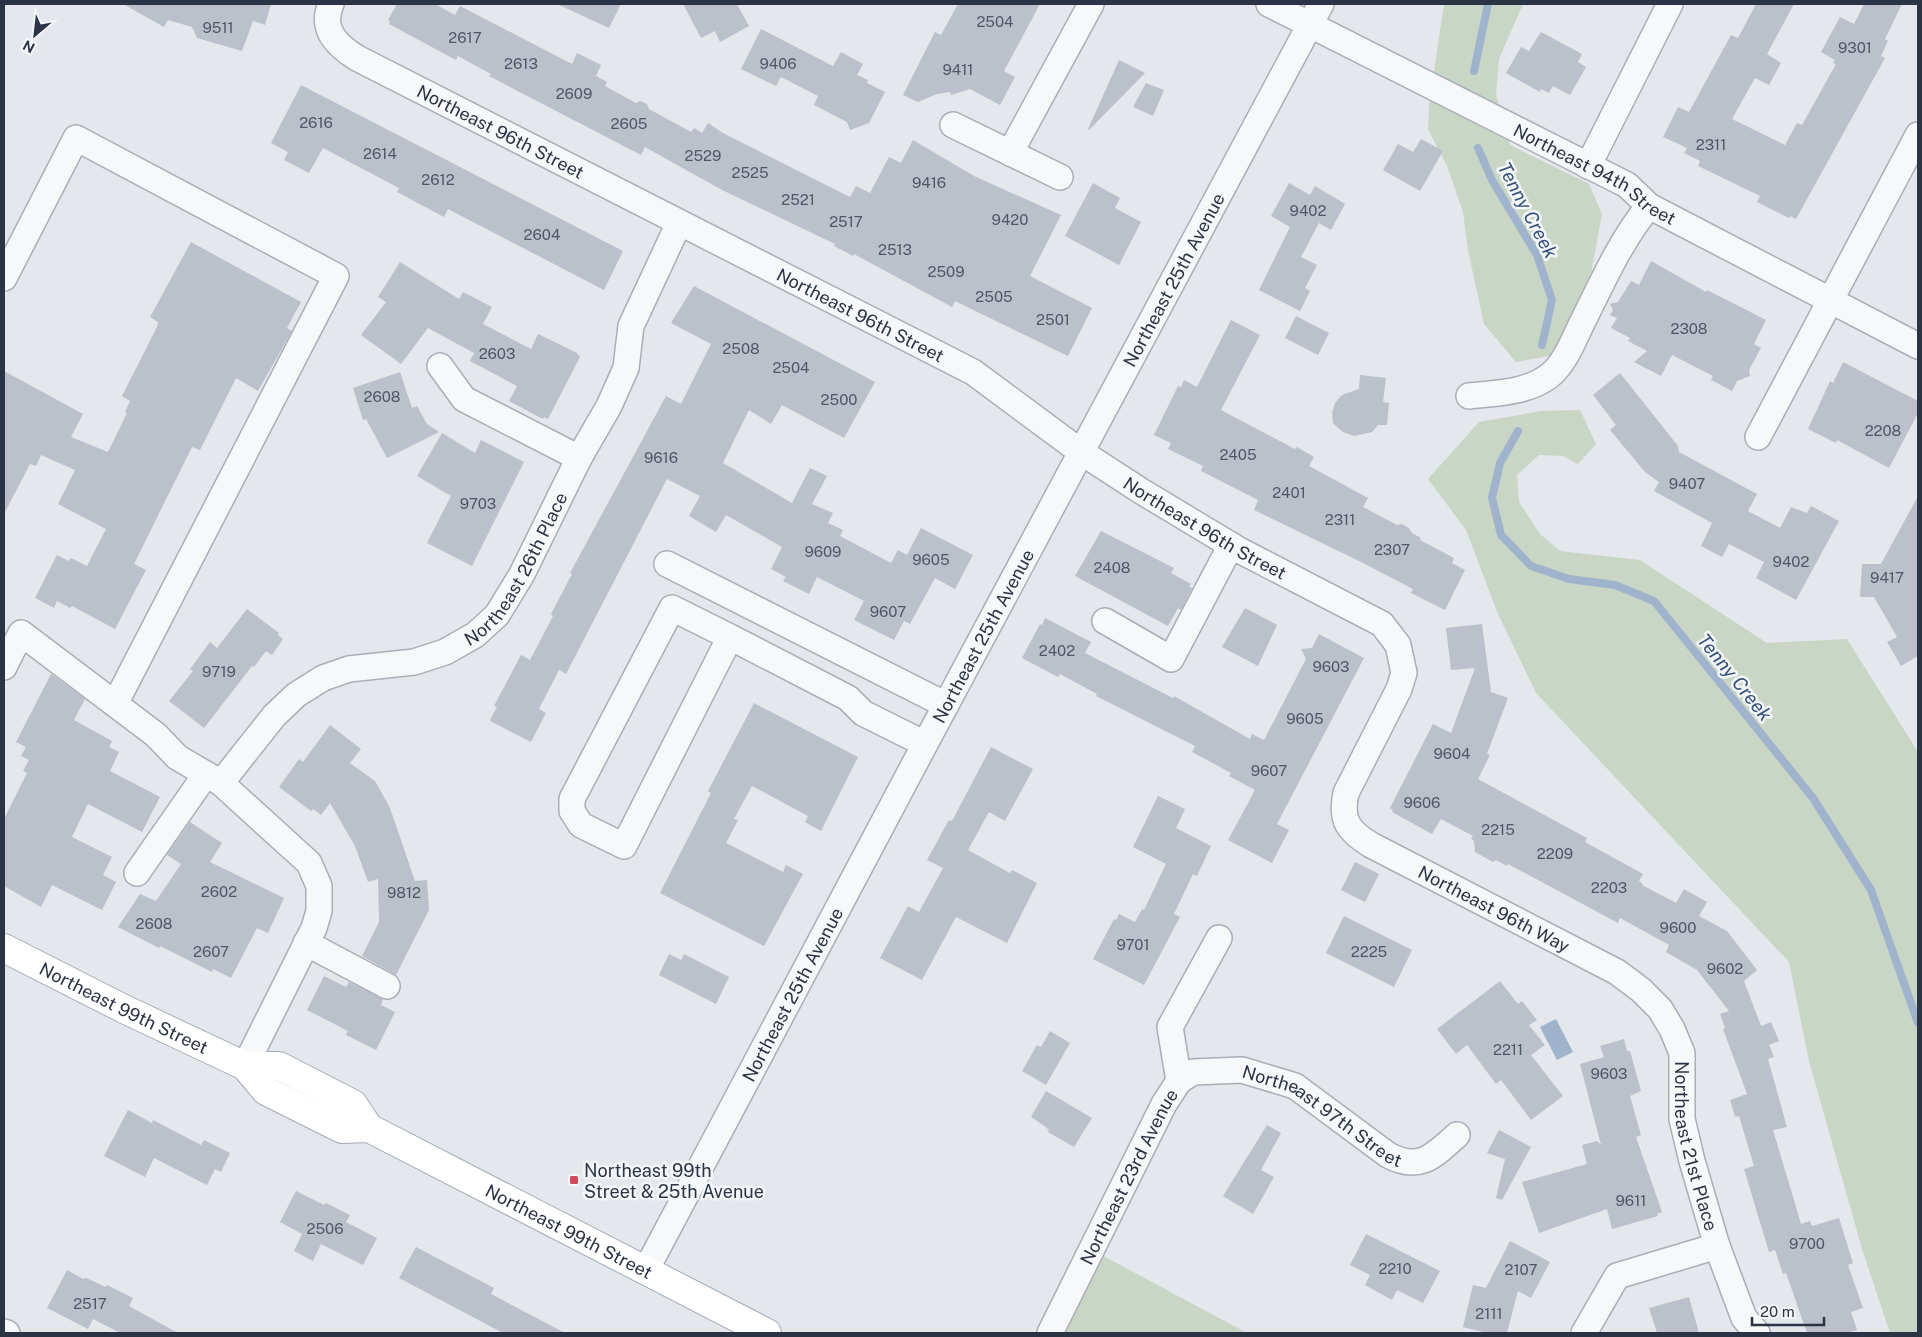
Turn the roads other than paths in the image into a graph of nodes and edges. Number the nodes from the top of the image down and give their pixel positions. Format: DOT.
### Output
graph roads {
  1 [pos="331,4"];
  2 [pos="1091,4"];
  3 [pos="1269,4"];
  4 [pos="1670,4"];
  5 [pos="1316,14"];
  6 [pos="953,125"];
  7 [pos="1918,135"];
  8 [pos="1010,153"];
  9 [pos="1588,166"];
  10 [pos="1060,177"];
  11 [pos="1649,206"];
  12 [pos="679,223"];
  13 [pos="4,278"];
  14 [pos="1831,300"];
  15 [pos="1918,346"];
  16 [pos="440,366"];
  17 [pos="1468,396"];
  18 [pos="1758,437"];
  19 [pos="1081,452"];
  20 [pos="579,458"];
  21 [pos="1231,545"];
  22 [pos="667,564"];
  23 [pos="1105,621"];
  24 [pos="12,628"];
  25 [pos="730,638"];
  26 [pos="4,667"];
  27 [pos="115,704"];
  28 [pos="946,705"];
  29 [pos="925,744"];
  30 [pos="213,778"];
  31 [pos="1371,845"];
  32 [pos="137,873"];
  33 [pos="1219,938"];
  34 [pos="306,943"];
  35 [pos="4,948"];
  36 [pos="1617,972"];
  37 [pos="387,986"];
  38 [pos="245,1066"];
  39 [pos="1179,1081"];
  40 [pos="1457,1135"];
  41 [pos="1717,1246"];
  42 [pos="646,1270"];
  43 [pos="767,1333"];
  44 [pos="1050,1333"];
  45 [pos="1584,1333"];
  46 [pos="1757,1333"];
  1 -- 12 [label="street, Northeast 96th Street"];
  2 -- 8 [label="street"];
  3 -- 5 [label="street, Northeast 94th Street"];
  4 -- 9 [label="street"];
  5 -- 9 [label="street, Northeast 94th Street"];
  5 -- 19 [label="street, Northeast 25th Avenue"];
  6 -- 8 [label="street"];
  7 -- 14 [label="street"];
  8 -- 10 [label="street"];
  9 -- 11 [label="street, Northeast 94th Street"];
  11 -- 14 [label="street, Northeast 94th Street"];
  11 -- 17 [label="street"];
  12 -- 19 [label="street, Northeast 96th Street"];
  12 -- 20 [label="street, Northeast 26th Place"];
  13 -- 27 [label="street"];
  14 -- 15 [label="street, Northeast 94th Street"];
  14 -- 18 [label="street"];
  16 -- 20 [label="street"];
  19 -- 21 [label="street, Northeast 96th Street"];
  19 -- 28 [label="street, Northeast 25th Avenue"];
  20 -- 30 [label="street, Northeast 26th Place"];
  21 -- 23 [label="street"];
  21 -- 31 [label="street, Northeast 96th Street"];
  22 -- 28 [label="street"];
  24 -- 26 [label="street"];
  24 -- 27 [label="street"];
  25 -- 25 [label="street"];
  25 -- 29 [label="street"];
  27 -- 30 [label="street"];
  28 -- 29 [label="street, Northeast 25th Avenue"];
  29 -- 42 [label="street, Northeast 25th Avenue"];
  30 -- 32 [label="street, Northeast 26th Place"];
  30 -- 34 [label="street"];
  31 -- 36 [label="street, Northeast 96th Way"];
  33 -- 39 [label="street, Northeast 23rd Avenue"];
  34 -- 37 [label="street"];
  34 -- 38 [label="street"];
  35 -- 38 [label="main road, Northeast 99th Street"];
  36 -- 41 [label="street, Northeast 21st Place"];
  38 -- 42 [label="main road, Northeast 99th Street"];
  39 -- 40 [label="street, Northeast 97th Street"];
  39 -- 44 [label="street, Northeast 23rd Avenue"];
  41 -- 45 [label="street"];
  41 -- 46 [label="street, Northeast 21st Place"];
  42 -- 43 [label="main road, Northeast 99th Street"];
}
